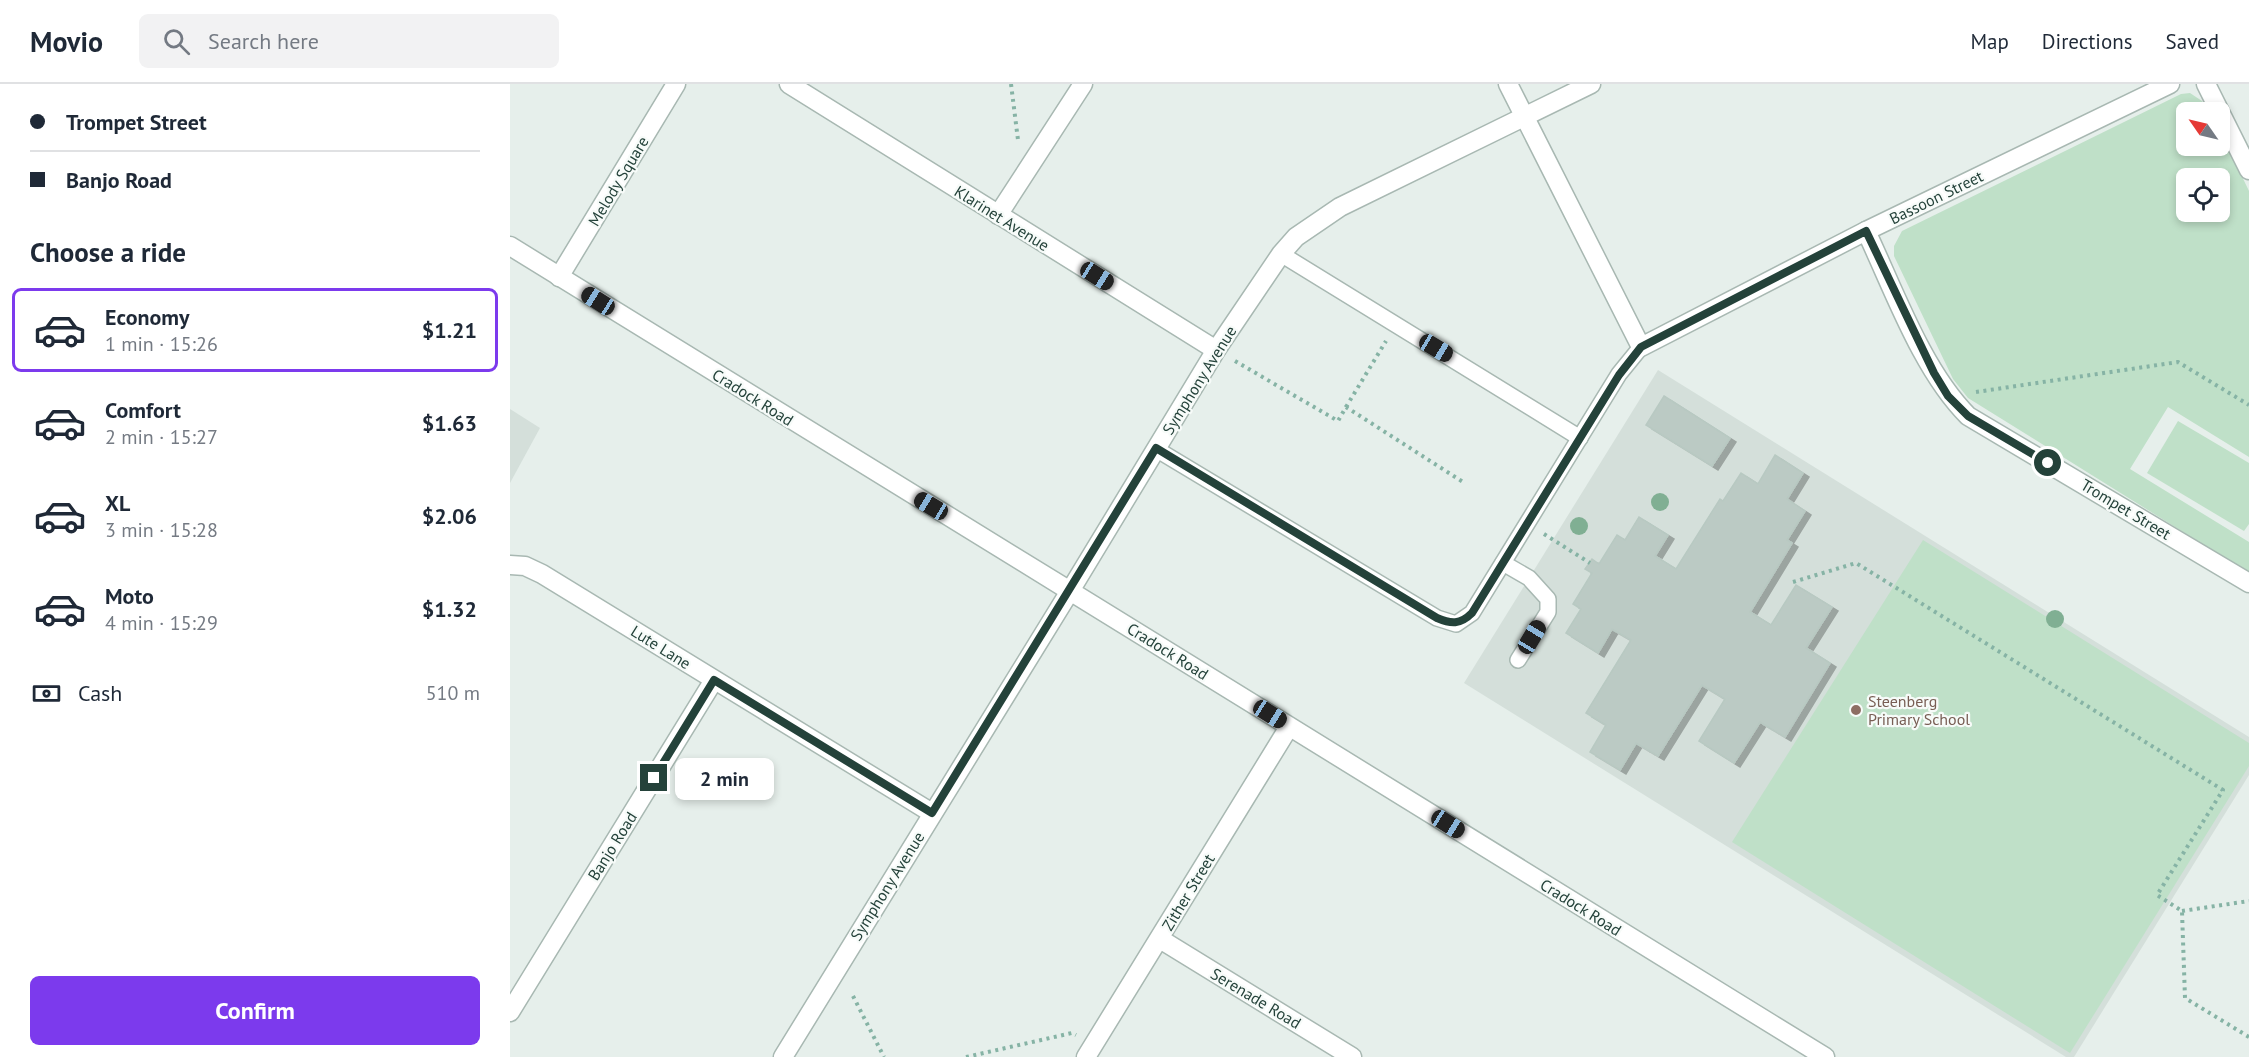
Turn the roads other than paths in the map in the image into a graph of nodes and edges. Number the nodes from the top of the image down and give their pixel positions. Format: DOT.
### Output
graph roads {
  1 [pos="676,84"];
  2 [pos="789,84"];
  3 [pos="1083,84"];
  4 [pos="1508,84"];
  5 [pos="1591,84"];
  6 [pos="2170,84"];
  7 [pos="2206,84"];
  8 [pos="1524,117"];
  9 [pos="2249,170"];
  10 [pos="998,215"];
  11 [pos="1866,231"];
  12 [pos="510,246"];
  13 [pos="1281,254"];
  14 [pos="559,277"];
  15 [pos="1641,347"];
  16 [pos="1216,350"];
  17 [pos="1580,438"];
  18 [pos="1156,448"];
  19 [pos="1503,563"];
  20 [pos="510,565"];
  21 [pos="2249,582"];
  22 [pos="1070,591"];
  23 [pos="1518,660"];
  24 [pos="714,680"];
  25 [pos="1289,727"];
  26 [pos="932,813"];
  27 [pos="1160,939"];
  28 [pos="510,1012"];
  29 [pos="1090,1051"];
  30 [pos="783,1057"];
  31 [pos="1352,1057"];
  32 [pos="1825,1057"];
  1 -- 14 [label="street, Melody Square"];
  2 -- 10 [label="street, Klarinet Avenue"];
  3 -- 10 [label="street"];
  4 -- 8 [label="street"];
  5 -- 8 [label="street, Symphony Avenue"];
  6 -- 11 [label="street, Bassoon Street"];
  7 -- 9 [label="street"];
  8 -- 13 [label="street, Symphony Avenue"];
  8 -- 15 [label="street"];
  10 -- 16 [label="street, Klarinet Avenue"];
  11 -- 15 [label="street, Bassoon Street"];
  11 -- 21 [label="street, Trompet Street"];
  12 -- 14 [label="street, Cradock Road"];
  13 -- 16 [label="street, Symphony Avenue"];
  13 -- 17 [label="lane"];
  14 -- 22 [label="street, Cradock Road"];
  15 -- 17 [label="lane, Bassoon Street"];
  16 -- 18 [label="street, Symphony Avenue"];
  17 -- 19 [label="lane, Bassoon Street"];
  18 -- 19 [label="lane, Bassoon Street"];
  18 -- 22 [label="street, Symphony Avenue"];
  19 -- 23 [label="lane"];
  20 -- 24 [label="street, Lute Lane"];
  22 -- 25 [label="street, Cradock Road"];
  22 -- 26 [label="street, Symphony Avenue"];
  24 -- 26 [label="street, Lute Lane"];
  24 -- 28 [label="street, Banjo Road"];
  25 -- 27 [label="street, Zither Street"];
  25 -- 32 [label="street, Cradock Road"];
  26 -- 30 [label="street, Symphony Avenue"];
  27 -- 29 [label="street, Zither Street"];
  27 -- 31 [label="street, Serenade Road"];
}
